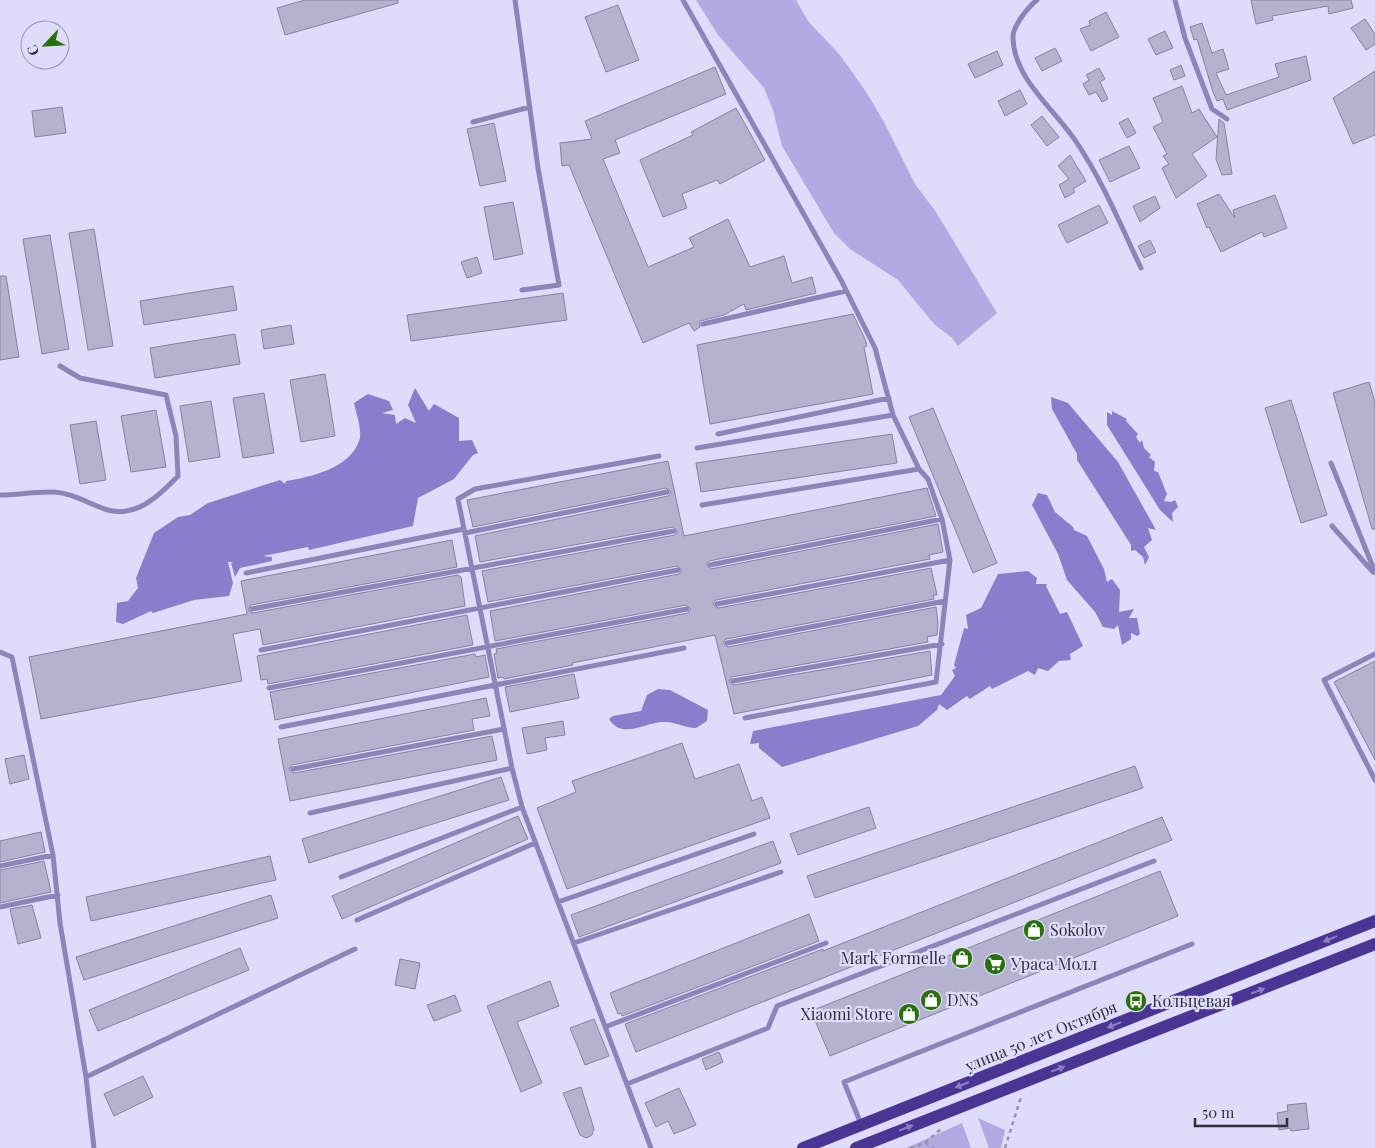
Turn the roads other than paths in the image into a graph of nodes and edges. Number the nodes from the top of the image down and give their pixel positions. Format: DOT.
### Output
graph roads {
  1 [pos="515,0"];
  2 [pos="683,0"];
  3 [pos="1036,0"];
  4 [pos="1175,0"];
  5 [pos="530,107"];
  6 [pos="1227,119"];
  7 [pos="473,122"];
  8 [pos="1141,268"];
  9 [pos="522,290"];
  10 [pos="846,291"];
  11 [pos="703,324"];
  12 [pos="60,366"];
  13 [pos="889,398"];
  14 [pos="893,415"];
  15 [pos="718,434"];
  16 [pos="697,448"];
  17 [pos="659,456"];
  18 [pos="1331,463"];
  19 [pos="919,469"];
  20 [pos="667,492"];
  21 [pos="0,495"];
  22 [pos="702,506"];
  23 [pos="942,519"];
  24 [pos="1332,526"];
  25 [pos="465,531"];
  26 [pos="674,531"];
  27 [pos="950,560"];
  28 [pos="710,565"];
  29 [pos="472,570"];
  30 [pos="678,570"];
  31 [pos="246,572"];
  32 [pos="1375,573"];
  33 [pos="946,601"];
  34 [pos="717,604"];
  35 [pos="252,609"];
  36 [pos="480,609"];
  37 [pos="687,609"];
  38 [pos="727,643"];
  39 [pos="942,644"];
  40 [pos="488,647"];
  41 [pos="684,648"];
  42 [pos="260,650"];
  43 [pos="0,652"];
  44 [pos="1375,654"];
  45 [pos="733,681"];
  46 [pos="495,684"];
  47 [pos="269,688"];
  48 [pos="745,718"];
  49 [pos="281,727"];
  50 [pos="504,729"];
  51 [pos="512,768"];
  52 [pos="293,769"];
  53 [pos="1375,780"];
  54 [pos="522,807"];
  55 [pos="310,813"];
  56 [pos="754,834"];
  57 [pos="535,843"];
  58 [pos="53,855"];
  59 [pos="1154,861"];
  60 [pos="0,866"];
  61 [pos="781,872"];
  62 [pos="341,877"];
  63 [pos="58,895"];
  64 [pos="558,902"];
  65 [pos="0,907"];
  66 [pos="357,920"];
  67 [pos="1375,921"];
  68 [pos="574,943"];
  69 [pos="826,943"];
  70 [pos="1192,944"];
  71 [pos="1375,944"];
  72 [pos="356,949"];
  73 [pos="605,1027"];
  74 [pos="86,1077"];
  75 [pos="627,1084"];
  76 [pos="861,1125"];
  77 [pos="94,1148"];
  78 [pos="652,1148"];
  79 [pos="803,1148"];
  80 [pos="856,1148"];
  1 -- 5 [label="lane"];
  2 -- 10 [label="lane"];
  3 -- 8 [label="lane"];
  4 -- 6 [label="lane"];
  5 -- 7 [label="lane"];
  5 -- 9 [label="lane"];
  10 -- 11 [label="lane"];
  10 -- 13 [label="lane"];
  12 -- 21 [label="lane"];
  13 -- 14 [label="lane"];
  13 -- 15 [label="lane"];
  14 -- 16 [label="lane"];
  14 -- 19 [label="lane"];
  17 -- 25 [label="lane"];
  18 -- 32 [label="lane"];
  19 -- 22 [label="lane"];
  19 -- 23 [label="lane"];
  20 -- 25 [label="lane"];
  23 -- 27 [label="lane"];
  23 -- 28 [label="lane"];
  24 -- 32 [label="lane"];
  25 -- 29 [label="lane"];
  25 -- 31 [label="lane"];
  26 -- 29 [label="lane"];
  27 -- 33 [label="lane"];
  27 -- 34 [label="lane"];
  29 -- 35 [label="lane"];
  29 -- 36 [label="lane"];
  30 -- 36 [label="lane"];
  33 -- 38 [label="lane"];
  33 -- 39 [label="lane"];
  36 -- 40 [label="lane"];
  36 -- 42 [label="lane"];
  37 -- 40 [label="lane"];
  39 -- 45 [label="lane"];
  39 -- 48 [label="lane"];
  40 -- 46 [label="lane"];
  40 -- 47 [label="lane"];
  41 -- 46 [label="lane"];
  43 -- 58 [label="lane"];
  44 -- 53 [label="lane"];
  46 -- 49 [label="lane"];
  46 -- 50 [label="lane"];
  50 -- 51 [label="lane"];
  50 -- 52 [label="lane"];
  51 -- 54 [label="lane"];
  51 -- 55 [label="lane"];
  54 -- 57 [label="lane"];
  54 -- 62 [label="lane"];
  56 -- 64 [label="lane"];
  57 -- 64 [label="lane"];
  57 -- 66 [label="lane"];
  58 -- 60 [label="lane"];
  58 -- 63 [label="lane"];
  59 -- 75 [label="lane"];
  61 -- 68 [label="lane"];
  63 -- 65 [label="lane"];
  63 -- 74 [label="lane"];
  64 -- 68 [label="lane"];
  67 -- 76 [label="main road, улица 50 лет Октября, one-way"];
  68 -- 73 [label="lane"];
  69 -- 73 [label="lane"];
  70 -- 76 [label="lane"];
  80 -- 71 [label="main road, one-way"];
  72 -- 74 [label="lane"];
  73 -- 75 [label="lane"];
  74 -- 77 [label="lane"];
  75 -- 78 [label="lane"];
  76 -- 79 [label="main road, улица 50 лет Октября"];
}
